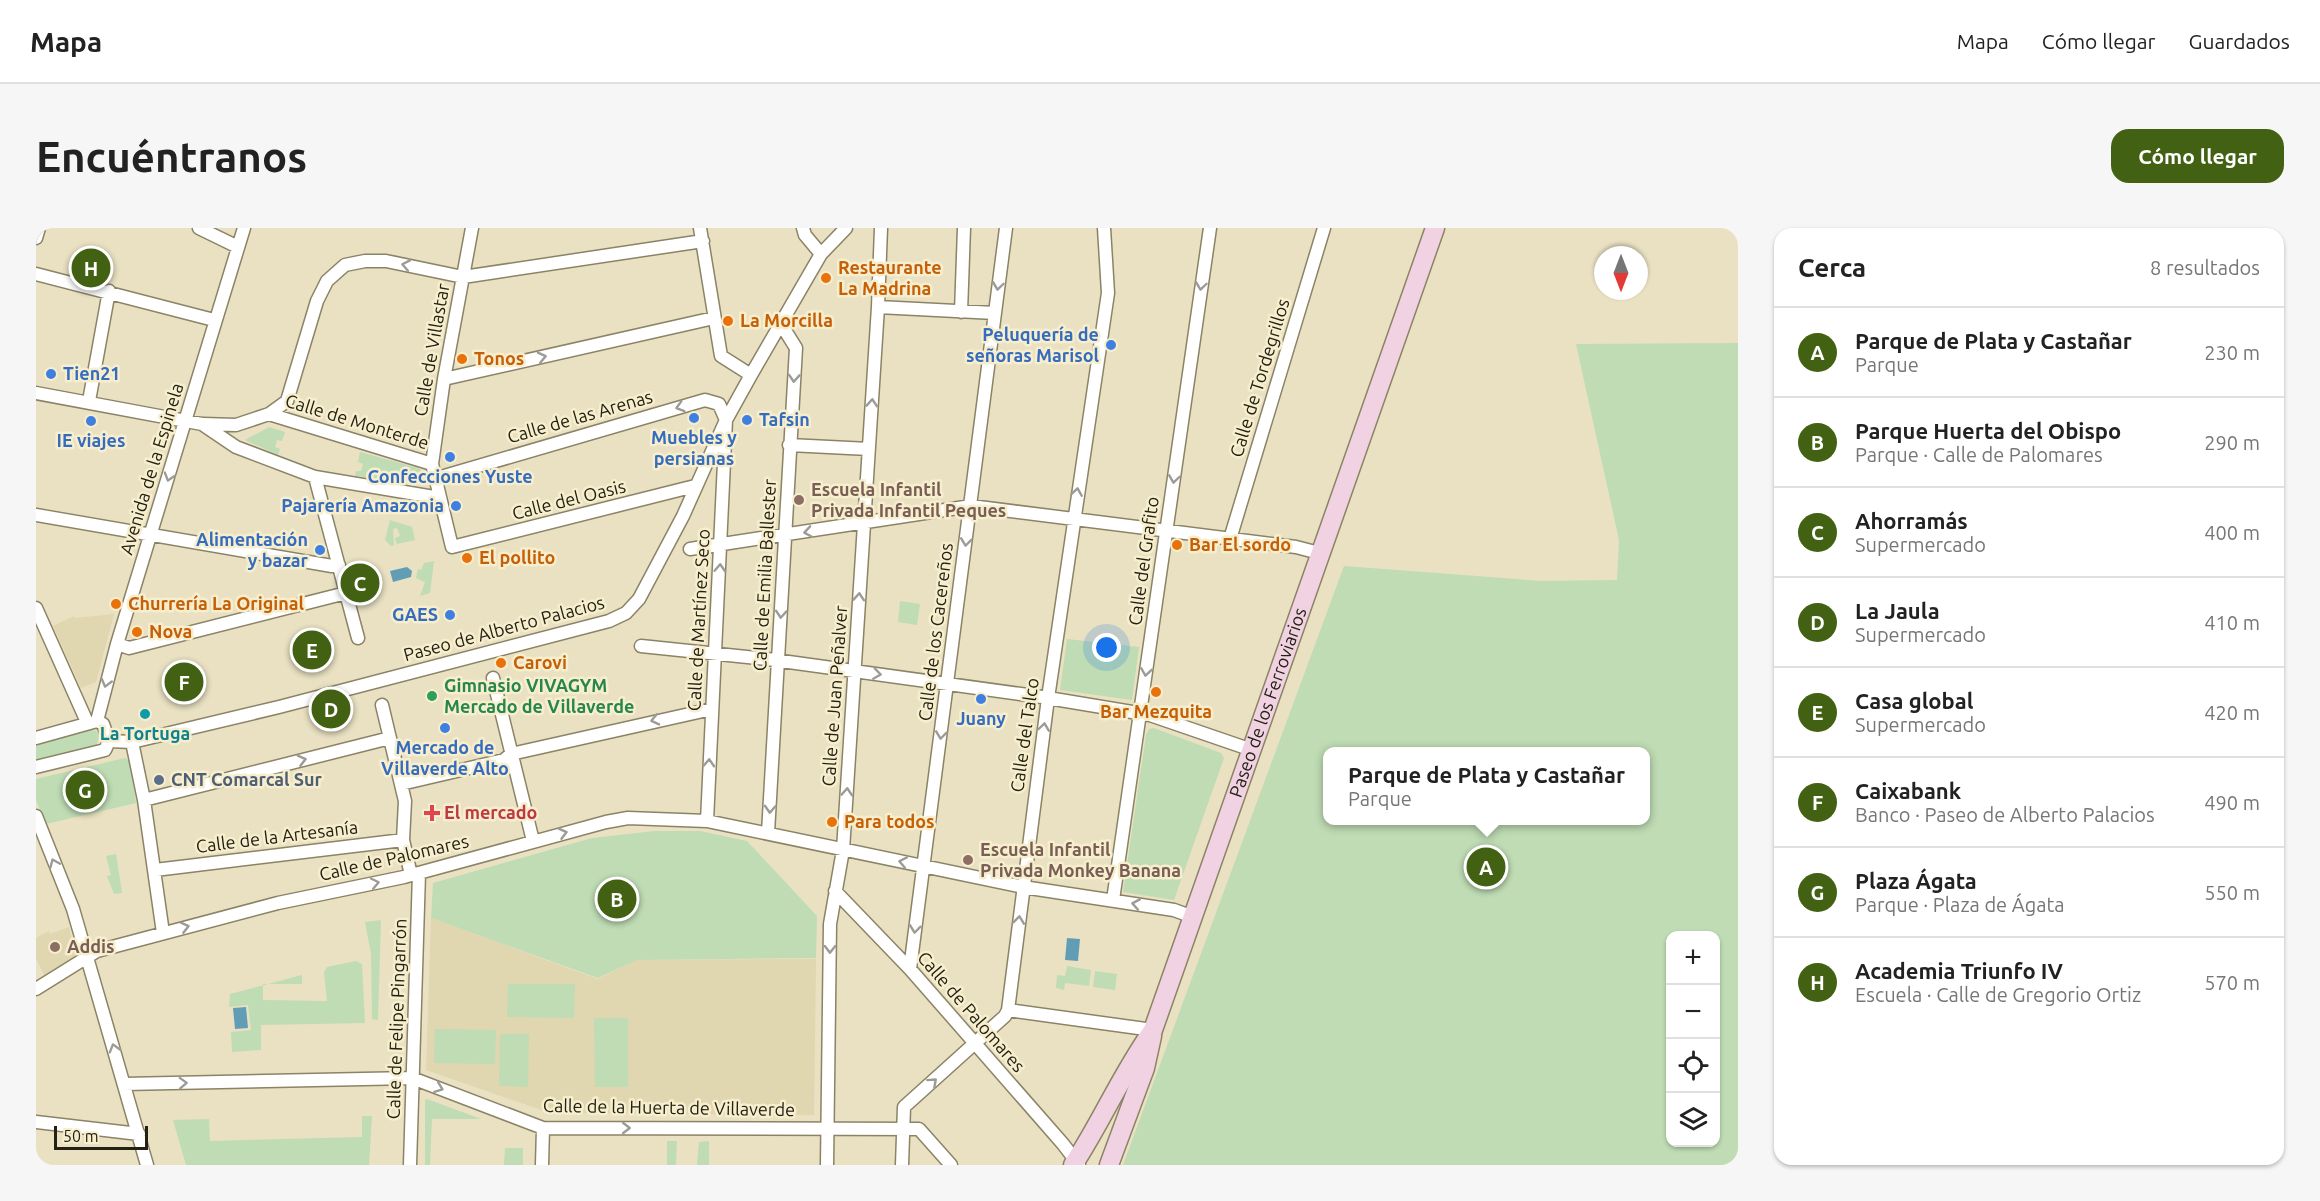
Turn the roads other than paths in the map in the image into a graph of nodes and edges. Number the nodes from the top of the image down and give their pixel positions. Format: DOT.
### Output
graph roads {
  1 [pos="39,228"];
  2 [pos="199,228"];
  3 [pos="244,228"];
  4 [pos="472,228"];
  5 [pos="700,228"];
  6 [pos="803,228"];
  7 [pos="846,228"];
  8 [pos="881,228"];
  9 [pos="964,228"];
  10 [pos="1006,228"];
  11 [pos="1104,228"];
  12 [pos="1210,228"];
  13 [pos="1324,228"];
  14 [pos="1430,229"];
  15 [pos="36,238"];
  16 [pos="703,241"];
  17 [pos="238,247"];
  18 [pos="821,254"];
  19 [pos="36,274"];
  20 [pos="463,277"];
  21 [pos="109,291"];
  22 [pos="878,307"];
  23 [pos="961,312"];
  24 [pos="995,314"];
  25 [pos="714,318"];
  26 [pos="214,320"];
  27 [pos="781,324"];
  28 [pos="751,375"];
  29 [pos="444,379"];
  30 [pos="36,393"];
  31 [pos="89,401"];
  32 [pos="269,414"];
  33 [pos="726,420"];
  34 [pos="186,421"];
  35 [pos="202,424"];
  36 [pos="789,445"];
  37 [pos="869,449"];
  38 [pos="432,464"];
  39 [pos="315,477"];
  40 [pos="435,479"];
  41 [pos="695,486"];
  42 [pos="440,498"];
  43 [pos="970,506"];
  44 [pos="36,515"];
  45 [pos="1073,517"];
  46 [pos="864,523"];
  47 [pos="1167,531"];
  48 [pos="151,534"];
  49 [pos="786,535"];
  50 [pos="1230,539"];
  51 [pos="721,545"];
  52 [pos="452,547"];
  53 [pos="690,549"];
  54 [pos="1323,554"];
  55 [pos="339,565"];
  56 [pos="346,593"];
  57 [pos="36,608"];
  58 [pos="358,638"];
  59 [pos="117,644"];
  60 [pos="640,646"];
  61 [pos="715,653"];
  62 [pos="778,661"];
  63 [pos="854,671"];
  64 [pos="493,678"];
  65 [pos="947,684"];
  66 [pos="1048,698"];
  67 [pos="382,705"];
  68 [pos="712,709"];
  69 [pos="1139,714"];
  70 [pos="92,722"];
  71 [pos="36,738"];
  72 [pos="390,738"];
  73 [pos="109,741"];
  74 [pos="132,742"];
  75 [pos="1252,750"];
  76 [pos="511,754"];
  77 [pos="36,767"];
  78 [pos="401,784"];
  79 [pos="144,800"];
  80 [pos="36,816"];
  81 [pos="707,821"];
  82 [pos="768,833"];
  83 [pos="403,840"];
  84 [pos="532,841"];
  85 [pos="843,850"];
  86 [pos="924,866"];
  87 [pos="154,870"];
  88 [pos="415,874"];
  89 [pos="1023,887"];
  90 [pos="835,891"];
  91 [pos="1113,900"];
  92 [pos="1193,917"];
  93 [pos="163,933"];
  94 [pos="87,956"];
  95 [pos="910,969"];
  96 [pos="36,989"];
  97 [pos="1008,1010"];
  98 [pos="1153,1030"];
  99 [pos="975,1044"];
  100 [pos="412,1078"];
  101 [pos="124,1084"];
  102 [pos="36,1122"];
  103 [pos="543,1128"];
  104 [pos="827,1128"];
  105 [pos="904,1128"];
  106 [pos="139,1134"];
  107 [pos="1076,1164"];
  108 [pos="147,1165"];
  109 [pos="410,1165"];
  110 [pos="542,1165"];
  111 [pos="827,1165"];
  112 [pos="903,1165"];
  113 [pos="951,1165"];
  114 [pos="1109,1165"];
  1 -- 15 [label="street"];
  2 -- 17 [label="street"];
  3 -- 17 [label="street, Avenida de la Espinela"];
  4 -- 20 [label="street, Calle de Villastar"];
  5 -- 16 [label="street"];
  6 -- 18 [label="street"];
  7 -- 18 [label="street, Paseo de Alberto Palacios"];
  8 -- 22 [label="street, Calle de Juan Peñalver"];
  9 -- 23 [label="street"];
  10 -- 24 [label="street, Calle de los Cacereños, one-way"];
  45 -- 11 [label="street, Calle del Talco, one-way"];
  12 -- 47 [label="street, Calle del Grafito, one-way"];
  13 -- 50 [label="street, Calle de Tordegrillos"];
  14 -- 54 [label="main road, Paseo de los Ferroviarios"];
  16 -- 20 [label="street"];
  16 -- 25 [label="street"];
  17 -- 26 [label="street, Avenida de la Espinela"];
  18 -- 27 [label="street, Paseo de Alberto Palacios"];
  19 -- 21 [label="street"];
  20 -- 29 [label="street, Calle de Villastar"];
  20 -- 32 [label="street, one-way"];
  21 -- 26 [label="street"];
  21 -- 31 [label="street"];
  22 -- 23 [label="street"];
  37 -- 22 [label="street, Calle de Juan Peñalver, one-way"];
  23 -- 24 [label="street"];
  24 -- 43 [label="street, Calle de los Cacereños"];
  25 -- 28 [label="street"];
  29 -- 25 [label="street, one-way"];
  26 -- 34 [label="street, Avenida de la Espinela"];
  27 -- 28 [label="street, Paseo de Alberto Palacios"];
  27 -- 36 [label="street, Calle de Emilia Ballester, one-way"];
  28 -- 33 [label="street, Paseo de Alberto Palacios"];
  29 -- 38 [label="street, Calle de Villastar"];
  30 -- 31 [label="street"];
  31 -- 34 [label="street"];
  32 -- 35 [label="street, Calle de Monterde"];
  32 -- 38 [label="street, Calle de Monterde"];
  33 -- 40 [label="street, Calle de las Arenas, one-way"];
  33 -- 41 [label="street, Paseo de Alberto Palacios"];
  33 -- 51 [label="street, Calle de Martínez Seco"];
  34 -- 35 [label="street"];
  34 -- 48 [label="street, Avenida de la Espinela, one-way"];
  35 -- 39 [label="street"];
  36 -- 37 [label="street"];
  36 -- 49 [label="street, Calle de Emilia Ballester"];
  37 -- 46 [label="street, Calle de Juan Peñalver"];
  38 -- 40 [label="street, Calle de Villastar"];
  39 -- 42 [label="street"];
  39 -- 55 [label="street"];
  40 -- 42 [label="street, Calle de Villastar"];
  41 -- 52 [label="street, Calle del Oasis"];
  41 -- 74 [label="street, Paseo de Alberto Palacios"];
  42 -- 52 [label="street, Calle de Villastar"];
  43 -- 45 [label="street"];
  43 -- 46 [label="street"];
  43 -- 65 [label="street, Calle de los Cacereños, one-way"];
  44 -- 48 [label="street"];
  45 -- 47 [label="street"];
  45 -- 66 [label="street, Calle del Talco"];
  46 -- 49 [label="street, one-way"];
  63 -- 46 [label="street, Calle de Juan Peñalver, one-way"];
  47 -- 50 [label="street"];
  47 -- 69 [label="street, Calle del Grafito, one-way"];
  48 -- 55 [label="street"];
  48 -- 59 [label="street, Avenida de la Espinela"];
  49 -- 51 [label="street"];
  49 -- 62 [label="street, Calle de Emilia Ballester, one-way"];
  50 -- 54 [label="street"];
  51 -- 53 [label="street"];
  61 -- 51 [label="street, Calle de Martínez Seco, one-way"];
  54 -- 75 [label="main road, Paseo de los Ferroviarios"];
  55 -- 56 [label="street"];
  56 -- 58 [label="street"];
  56 -- 59 [label="street"];
  57 -- 70 [label="street"];
  59 -- 70 [label="street, Avenida de la Espinela, one-way"];
  60 -- 61 [label="street"];
  61 -- 62 [label="street"];
  61 -- 68 [label="street, Calle de Martínez Seco"];
  62 -- 63 [label="street"];
  62 -- 82 [label="street, Calle de Emilia Ballester, one-way"];
  63 -- 65 [label="street, one-way"];
  85 -- 63 [label="street, Calle de Juan Peñalver, one-way"];
  64 -- 76 [label="street"];
  65 -- 66 [label="street"];
  65 -- 86 [label="street, Calle de los Cacereños, one-way"];
  66 -- 69 [label="street"];
  89 -- 66 [label="street, Calle del Talco, one-way"];
  67 -- 72 [label="street, Calle de Felipe Pingarrón"];
  68 -- 76 [label="street, one-way"];
  81 -- 68 [label="street, Calle de Martínez Seco, one-way"];
  69 -- 75 [label="street"];
  69 -- 91 [label="street, Calle del Grafito"];
  70 -- 71 [label="street"];
  70 -- 73 [label="street"];
  72 -- 78 [label="street, Calle de Felipe Pingarrón"];
  79 -- 72 [label="street, one-way"];
  73 -- 74 [label="street, Paseo de Alberto Palacios"];
  73 -- 77 [label="street"];
  74 -- 79 [label="street"];
  75 -- 92 [label="main road, Paseo de los Ferroviarios"];
  76 -- 78 [label="street"];
  76 -- 84 [label="street"];
  78 -- 83 [label="street, Calle de Felipe Pingarrón"];
  79 -- 87 [label="street"];
  94 -- 80 [label="street, one-way"];
  81 -- 82 [label="street, Calle de Palomares"];
  84 -- 81 [label="street, Calle de Palomares, one-way"];
  82 -- 85 [label="street, Calle de Palomares"];
  83 -- 87 [label="street, Calle de la Artesanía"];
  83 -- 88 [label="street, Calle de Felipe Pingarrón"];
  84 -- 88 [label="street, Calle de Palomares"];
  86 -- 85 [label="street, Calle de Palomares, one-way"];
  85 -- 90 [label="street, Calle de Juan Peñalver"];
  86 -- 89 [label="street, Calle de Palomares"];
  86 -- 95 [label="street, Calle de los Cacereños, one-way"];
  87 -- 93 [label="street"];
  93 -- 88 [label="street, Calle de Palomares, one-way"];
  88 -- 100 [label="street, Calle de Felipe Pingarrón"];
  89 -- 91 [label="street, Calle de Palomares"];
  97 -- 89 [label="street, Calle del Talco, one-way"];
  90 -- 95 [label="street, Calle de Palomares"];
  90 -- 104 [label="street, Calle de Juan Peñalver, one-way"];
  92 -- 91 [label="street, Calle de Palomares, one-way"];
  92 -- 98 [label="main road, Paseo de los Ferroviarios"];
  93 -- 94 [label="street, Calle de Palomares"];
  94 -- 96 [label="street, Calle de Palomares"];
  101 -- 94 [label="street, one-way"];
  95 -- 99 [label="street, Calle de Palomares"];
  97 -- 98 [label="street"];
  97 -- 99 [label="street"];
  98 -- 107 [label="main road, Paseo de los Ferroviarios"];
  98 -- 114 [label="main road"];
  105 -- 99 [label="street, one-way"];
  99 -- 107 [label="street, Calle de Palomares"];
  101 -- 100 [label="street, Calle de la Huerta de Villaverde, one-way"];
  100 -- 103 [label="street, Calle de la Huerta de Villaverde, one-way"];
  100 -- 109 [label="street, Calle de Felipe Pingarrón"];
  101 -- 106 [label="street"];
  102 -- 106 [label="street"];
  103 -- 104 [label="street, Calle de la Huerta de Villaverde, one-way"];
  103 -- 110 [label="street"];
  104 -- 105 [label="street"];
  104 -- 111 [label="street, Calle de Juan Peñalver"];
  105 -- 112 [label="street"];
  105 -- 113 [label="street"];
  106 -- 108 [label="street"];
}
